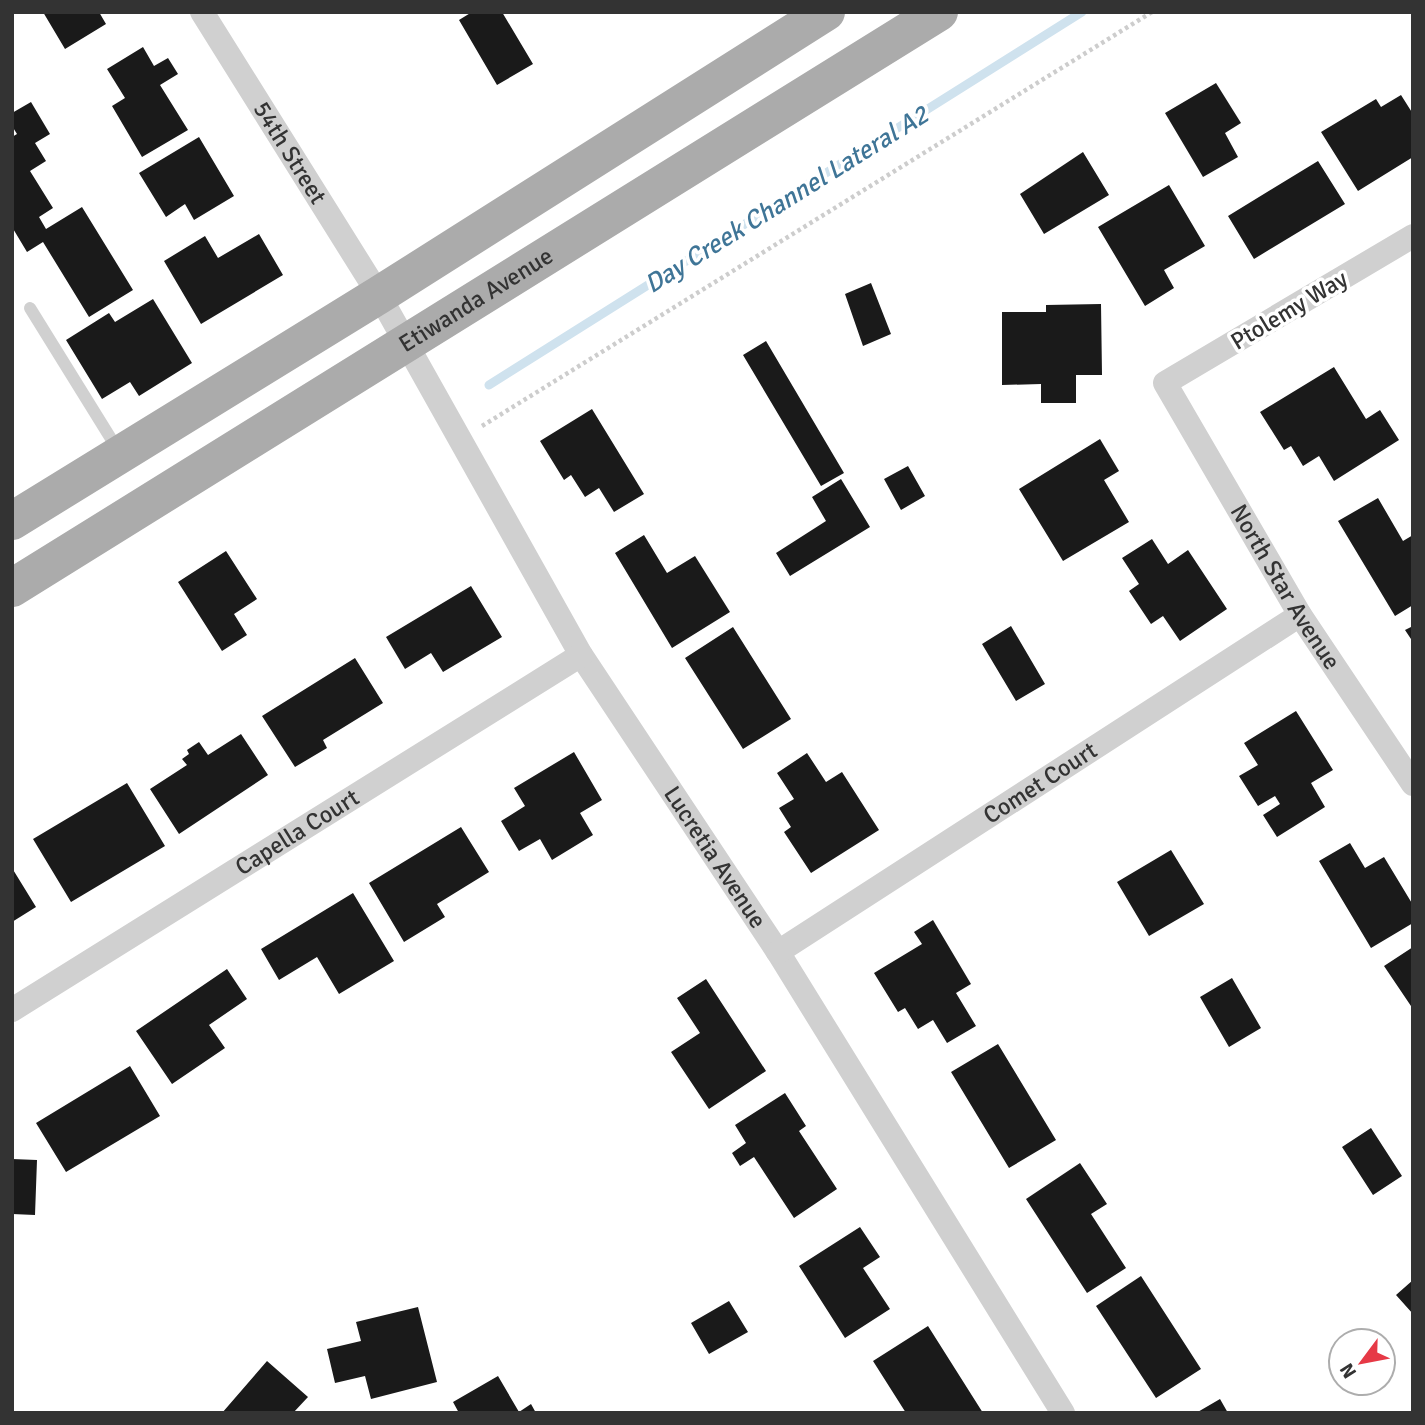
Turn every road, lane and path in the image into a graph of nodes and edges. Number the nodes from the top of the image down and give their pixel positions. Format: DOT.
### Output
graph roads {
  1 [pos="202,12"];
  2 [pos="826,12"];
  3 [pos="939,12"];
  4 [pos="1152,12"];
  5 [pos="1413,236"];
  6 [pos="379,295"];
  7 [pos="30,307"];
  8 [pos="407,344"];
  9 [pos="1165,383"];
  10 [pos="460,438"];
  11 [pos="120,454"];
  12 [pos="12,522"];
  13 [pos="12,588"];
  14 [pos="1300,615"];
  15 [pos="581,655"];
  16 [pos="1413,784"];
  17 [pos="778,952"];
  18 [pos="12,1010"];
  19 [pos="1063,1413"];
  1 -- 6 [label="street, 54th Street"];
  2 -- 6 [label="main road"];
  3 -- 8 [label="main road, Etiwanda Avenue"];
  4 -- 10 [label="path"];
  5 -- 9 [label="street, Ptolemy Way"];
  6 -- 8 [label="street, Lucretia Avenue"];
  6 -- 11 [label="main road"];
  7 -- 11 [label="lane"];
  8 -- 10 [label="street, Lucretia Avenue"];
  8 -- 13 [label="main road, Etiwanda Avenue"];
  9 -- 14 [label="street, North Star Avenue"];
  10 -- 15 [label="street, Lucretia Avenue"];
  11 -- 12 [label="main road"];
  14 -- 16 [label="street, North Star Avenue"];
  14 -- 17 [label="street, Comet Court"];
  15 -- 17 [label="street, Lucretia Avenue"];
  15 -- 18 [label="street, Capella Court"];
  17 -- 19 [label="street, Lucretia Avenue"];
}
